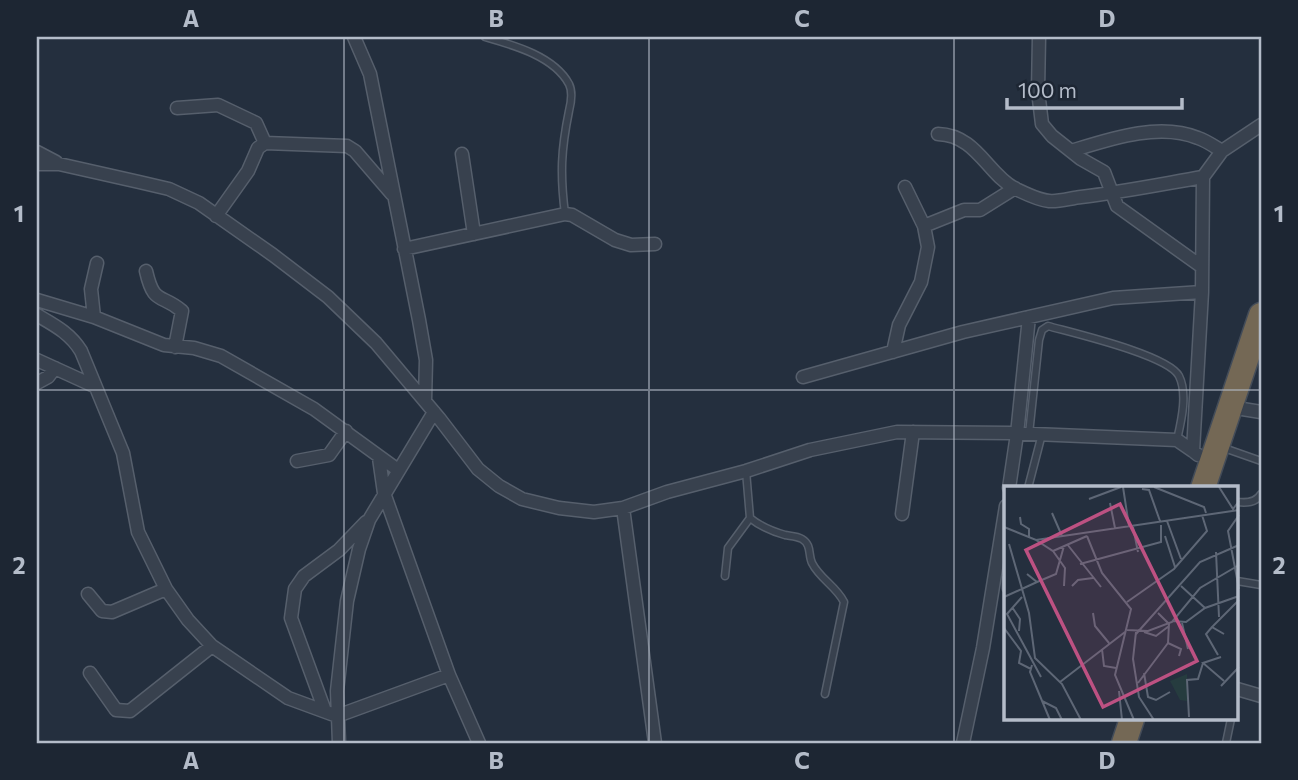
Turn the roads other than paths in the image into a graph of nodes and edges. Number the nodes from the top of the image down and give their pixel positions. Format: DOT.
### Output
graph roads {
  1 [pos="354,37"];
  2 [pos="485,37"];
  3 [pos="1039,37"];
  4 [pos="177,108"];
  5 [pos="1261,125"];
  6 [pos="938,134"];
  7 [pos="265,143"];
  8 [pos="1071,151"];
  9 [pos="1222,151"];
  10 [pos="37,152"];
  11 [pos="462,154"];
  12 [pos="37,164"];
  13 [pos="59,164"];
  14 [pos="1203,177"];
  15 [pos="905,187"];
  16 [pos="1014,188"];
  17 [pos="1112,194"];
  18 [pos="394,196"];
  19 [pos="565,214"];
  20 [pos="216,216"];
  21 [pos="924,226"];
  22 [pos="474,234"];
  23 [pos="655,244"];
  24 [pos="404,249"];
  25 [pos="97,263"];
  26 [pos="1202,267"];
  27 [pos="146,271"];
  28 [pos="1202,292"];
  29 [pos="37,300"];
  30 [pos="37,315"];
  31 [pos="1261,315"];
  32 [pos="94,317"];
  33 [pos="1029,317"];
  34 [pos="175,347"];
  35 [pos="893,352"];
  36 [pos="37,360"];
  37 [pos="55,368"];
  38 [pos="803,377"];
  39 [pos="37,383"];
  40 [pos="94,386"];
  41 [pos="425,401"];
  42 [pos="1230,407"];
  43 [pos="434,412"];
  44 [pos="1261,412"];
  45 [pos="346,431"];
  46 [pos="913,432"];
  47 [pos="1029,434"];
  48 [pos="1177,440"];
  49 [pos="379,458"];
  50 [pos="297,461"];
  51 [pos="1261,461"];
  52 [pos="1206,462"];
  53 [pos="398,470"];
  54 [pos="746,471"];
  55 [pos="1010,486"];
  56 [pos="1028,486"];
  57 [pos="384,493"];
  58 [pos="1261,494"];
  59 [pos="1238,502"];
  60 [pos="623,508"];
  61 [pos="902,514"];
  62 [pos="750,518"];
  63 [pos="1004,518"];
  64 [pos="369,520"];
  65 [pos="725,576"];
  66 [pos="1238,581"];
  67 [pos="1261,585"];
  68 [pos="166,589"];
  69 [pos="88,594"];
  70 [pos="212,646"];
  71 [pos="90,673"];
  72 [pos="449,675"];
  73 [pos="1238,689"];
  74 [pos="825,694"];
  75 [pos="1261,696"];
  76 [pos="331,713"];
  77 [pos="1132,720"];
  78 [pos="1231,720"];
  79 [pos="339,743"];
  80 [pos="479,743"];
  81 [pos="655,743"];
  82 [pos="963,743"];
  83 [pos="1124,743"];
  84 [pos="1226,743"];
  1 -- 18 [label="street"];
  2 -- 19 [label="lane"];
  3 -- 8 [label="street"];
  4 -- 7 [label="street"];
  5 -- 9 [label="street"];
  6 -- 16 [label="street"];
  7 -- 18 [label="street"];
  7 -- 20 [label="street"];
  8 -- 9 [label="street"];
  8 -- 17 [label="street"];
  9 -- 14 [label="street"];
  10 -- 13 [label="street"];
  11 -- 22 [label="street"];
  12 -- 13 [label="street"];
  13 -- 20 [label="street"];
  14 -- 17 [label="street"];
  14 -- 26 [label="street"];
  15 -- 21 [label="street"];
  16 -- 17 [label="street"];
  16 -- 21 [label="street"];
  17 -- 26 [label="street"];
  18 -- 24 [label="street"];
  19 -- 22 [label="street"];
  19 -- 23 [label="street"];
  20 -- 41 [label="street"];
  21 -- 35 [label="street"];
  22 -- 24 [label="street"];
  24 -- 41 [label="street"];
  25 -- 32 [label="street"];
  26 -- 28 [label="street"];
  27 -- 34 [label="street"];
  28 -- 33 [label="street"];
  28 -- 52 [label="street"];
  29 -- 32 [label="street"];
  30 -- 40 [label="street"];
  31 -- 42 [label="highway"];
  32 -- 34 [label="street"];
  33 -- 35 [label="street"];
  33 -- 47 [label="street"];
  34 -- 45 [label="street"];
  35 -- 38 [label="street"];
  36 -- 37 [label="street"];
  37 -- 39 [label="street"];
  37 -- 40 [label="street"];
  40 -- 68 [label="street"];
  41 -- 43 [label="street"];
  42 -- 44 [label="street"];
  42 -- 52 [label="highway"];
  43 -- 53 [label="street"];
  43 -- 60 [label="street"];
  45 -- 49 [label="street"];
  45 -- 50 [label="street"];
  46 -- 47 [label="street"];
  46 -- 54 [label="street"];
  46 -- 61 [label="street"];
  47 -- 48 [label="street"];
  47 -- 48 [label="lane"];
  47 -- 55 [label="street"];
  47 -- 56 [label="lane"];
  48 -- 52 [label="street"];
  49 -- 53 [label="street"];
  49 -- 57 [label="street"];
  51 -- 52 [label="lane"];
  53 -- 57 [label="street"];
  54 -- 60 [label="street"];
  54 -- 62 [label="lane"];
  57 -- 64 [label="street"];
  57 -- 72 [label="street"];
  58 -- 59 [label="lane"];
  60 -- 81 [label="street"];
  62 -- 65 [label="lane"];
  62 -- 74 [label="lane"];
  63 -- 82 [label="street"];
  64 -- 76 [label="street"];
  64 -- 76 [label="street"];
  66 -- 67 [label="lane"];
  68 -- 69 [label="street"];
  68 -- 70 [label="street"];
  70 -- 71 [label="street"];
  70 -- 76 [label="street"];
  72 -- 76 [label="street"];
  72 -- 80 [label="street"];
  73 -- 75 [label="street"];
  76 -- 79 [label="street"];
  77 -- 83 [label="highway"];
  78 -- 84 [label="lane"];
}
